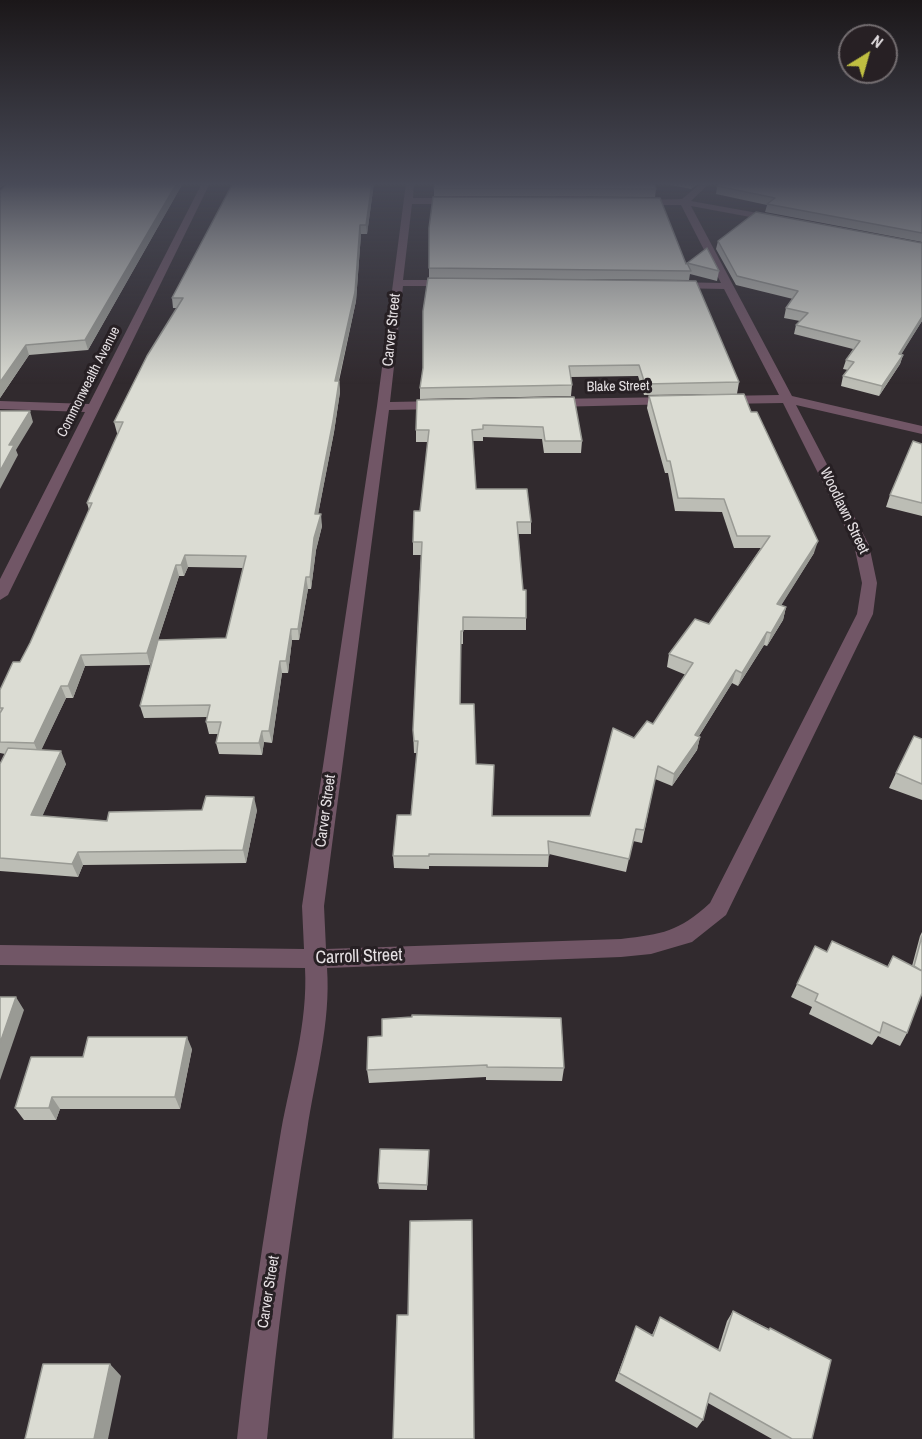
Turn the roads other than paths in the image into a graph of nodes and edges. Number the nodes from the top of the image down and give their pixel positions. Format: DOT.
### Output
graph roads {
  1 [pos="172,250"];
  2 [pos="401,250"];
  3 [pos="709,250"];
  4 [pos="396,283"];
  5 [pos="468,284"];
  6 [pos="657,285"];
  7 [pos="728,286"];
  8 [pos="787,399"];
  9 [pos="680,401"];
  10 [pos="704,401"];
  11 [pos="538,404"];
  12 [pos="0,405"];
  13 [pos="455,405"];
  14 [pos="383,406"];
  15 [pos="93,408"];
  16 [pos="922,430"];
  17 [pos="0,595"];
  18 [pos="710,917"];
  19 [pos="0,955"];
  20 [pos="316,959"];
  21 [pos="252,1439"];
  1 -- 15 [label="street, Commonwealth Avenue"];
  2 -- 4 [label="street, Carver Street"];
  3 -- 7 [label="street, Woodlawn Street"];
  4 -- 5 [label="street"];
  4 -- 14 [label="street, Carver Street"];
  6 -- 7 [label="street"];
  7 -- 8 [label="street, Woodlawn Street"];
  8 -- 10 [label="street"];
  8 -- 16 [label="street"];
  8 -- 18 [label="street, Woodlawn Street"];
  9 -- 11 [label="street, Blake Street"];
  12 -- 15 [label="street"];
  13 -- 14 [label="street"];
  14 -- 20 [label="street, Carver Street"];
  15 -- 17 [label="street, Commonwealth Avenue"];
  18 -- 20 [label="street, Carroll Street"];
  19 -- 20 [label="street, Carroll Street"];
  20 -- 21 [label="street, Carver Street"];
}
